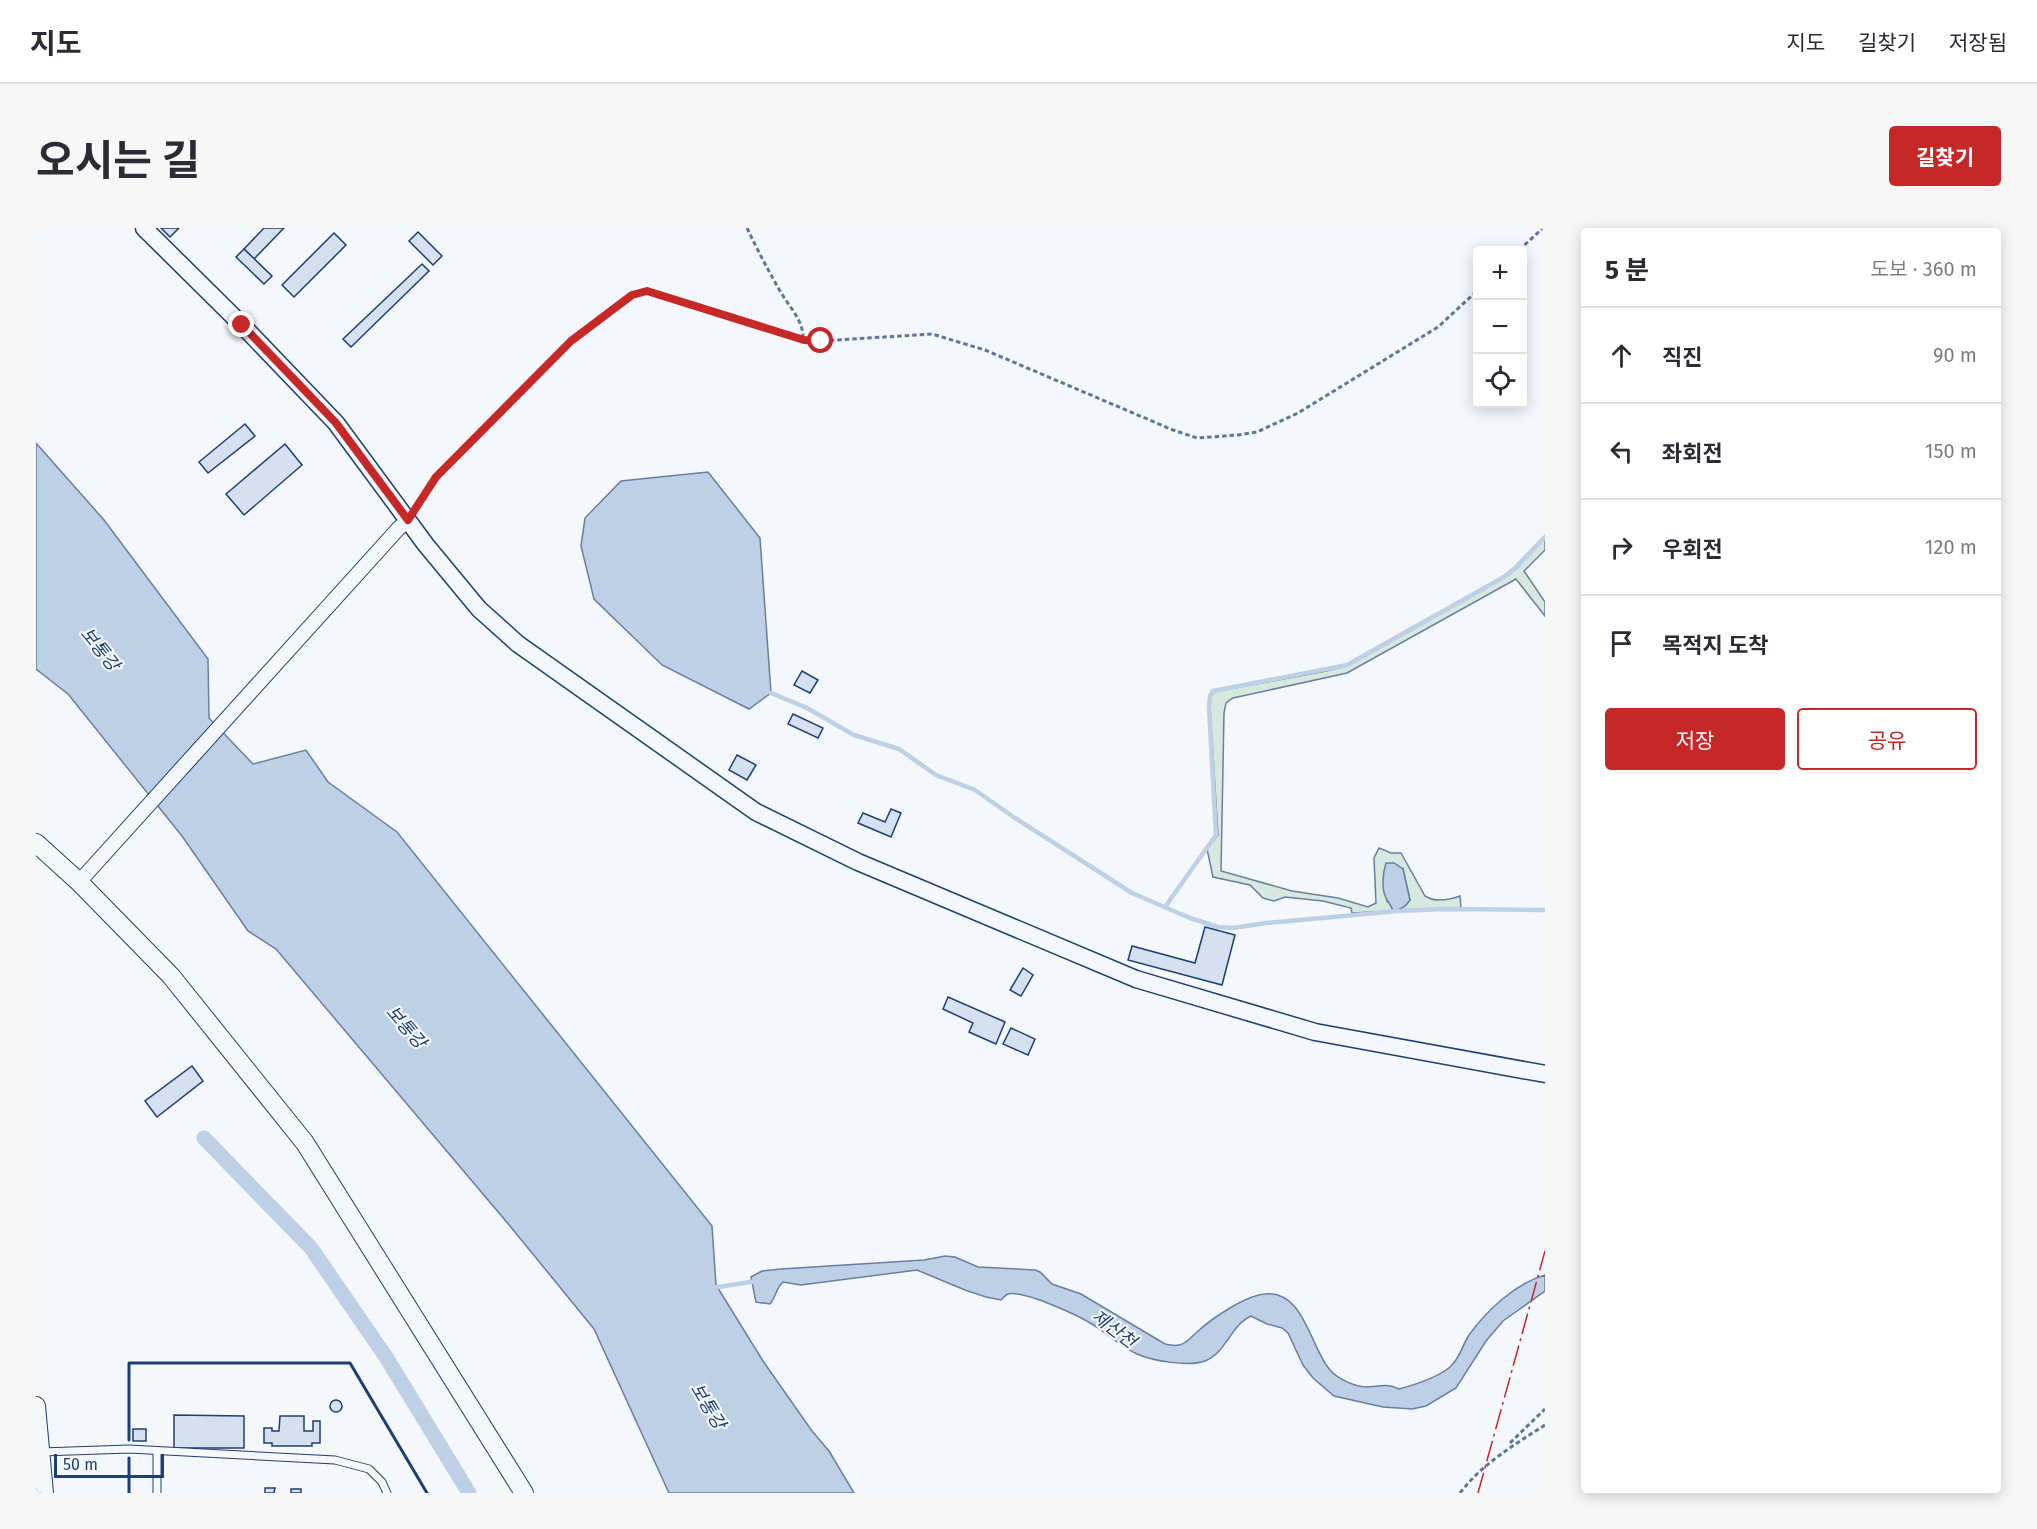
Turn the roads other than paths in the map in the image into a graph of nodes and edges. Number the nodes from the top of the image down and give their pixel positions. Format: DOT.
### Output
graph roads {
  1 [pos="144,228"];
  2 [pos="403,524"];
  3 [pos="36,843"];
  4 [pos="79,882"];
  5 [pos="1545,1074"];
  6 [pos="36,1406"];
  7 [pos="157,1451"];
  8 [pos="41,1452"];
  9 [pos="44,1493"];
  10 [pos="157,1493"];
  11 [pos="387,1493"];
  12 [pos="524,1493"];
  1 -- 2 [label="street"];
  2 -- 4 [label="street"];
  2 -- 5 [label="street"];
  3 -- 4 [label="main road"];
  4 -- 12 [label="main road"];
  6 -- 8 [label="main road"];
  7 -- 8 [label="lane"];
  7 -- 10 [label="lane"];
  7 -- 11 [label="lane"];
  8 -- 9 [label="main road"];
}
